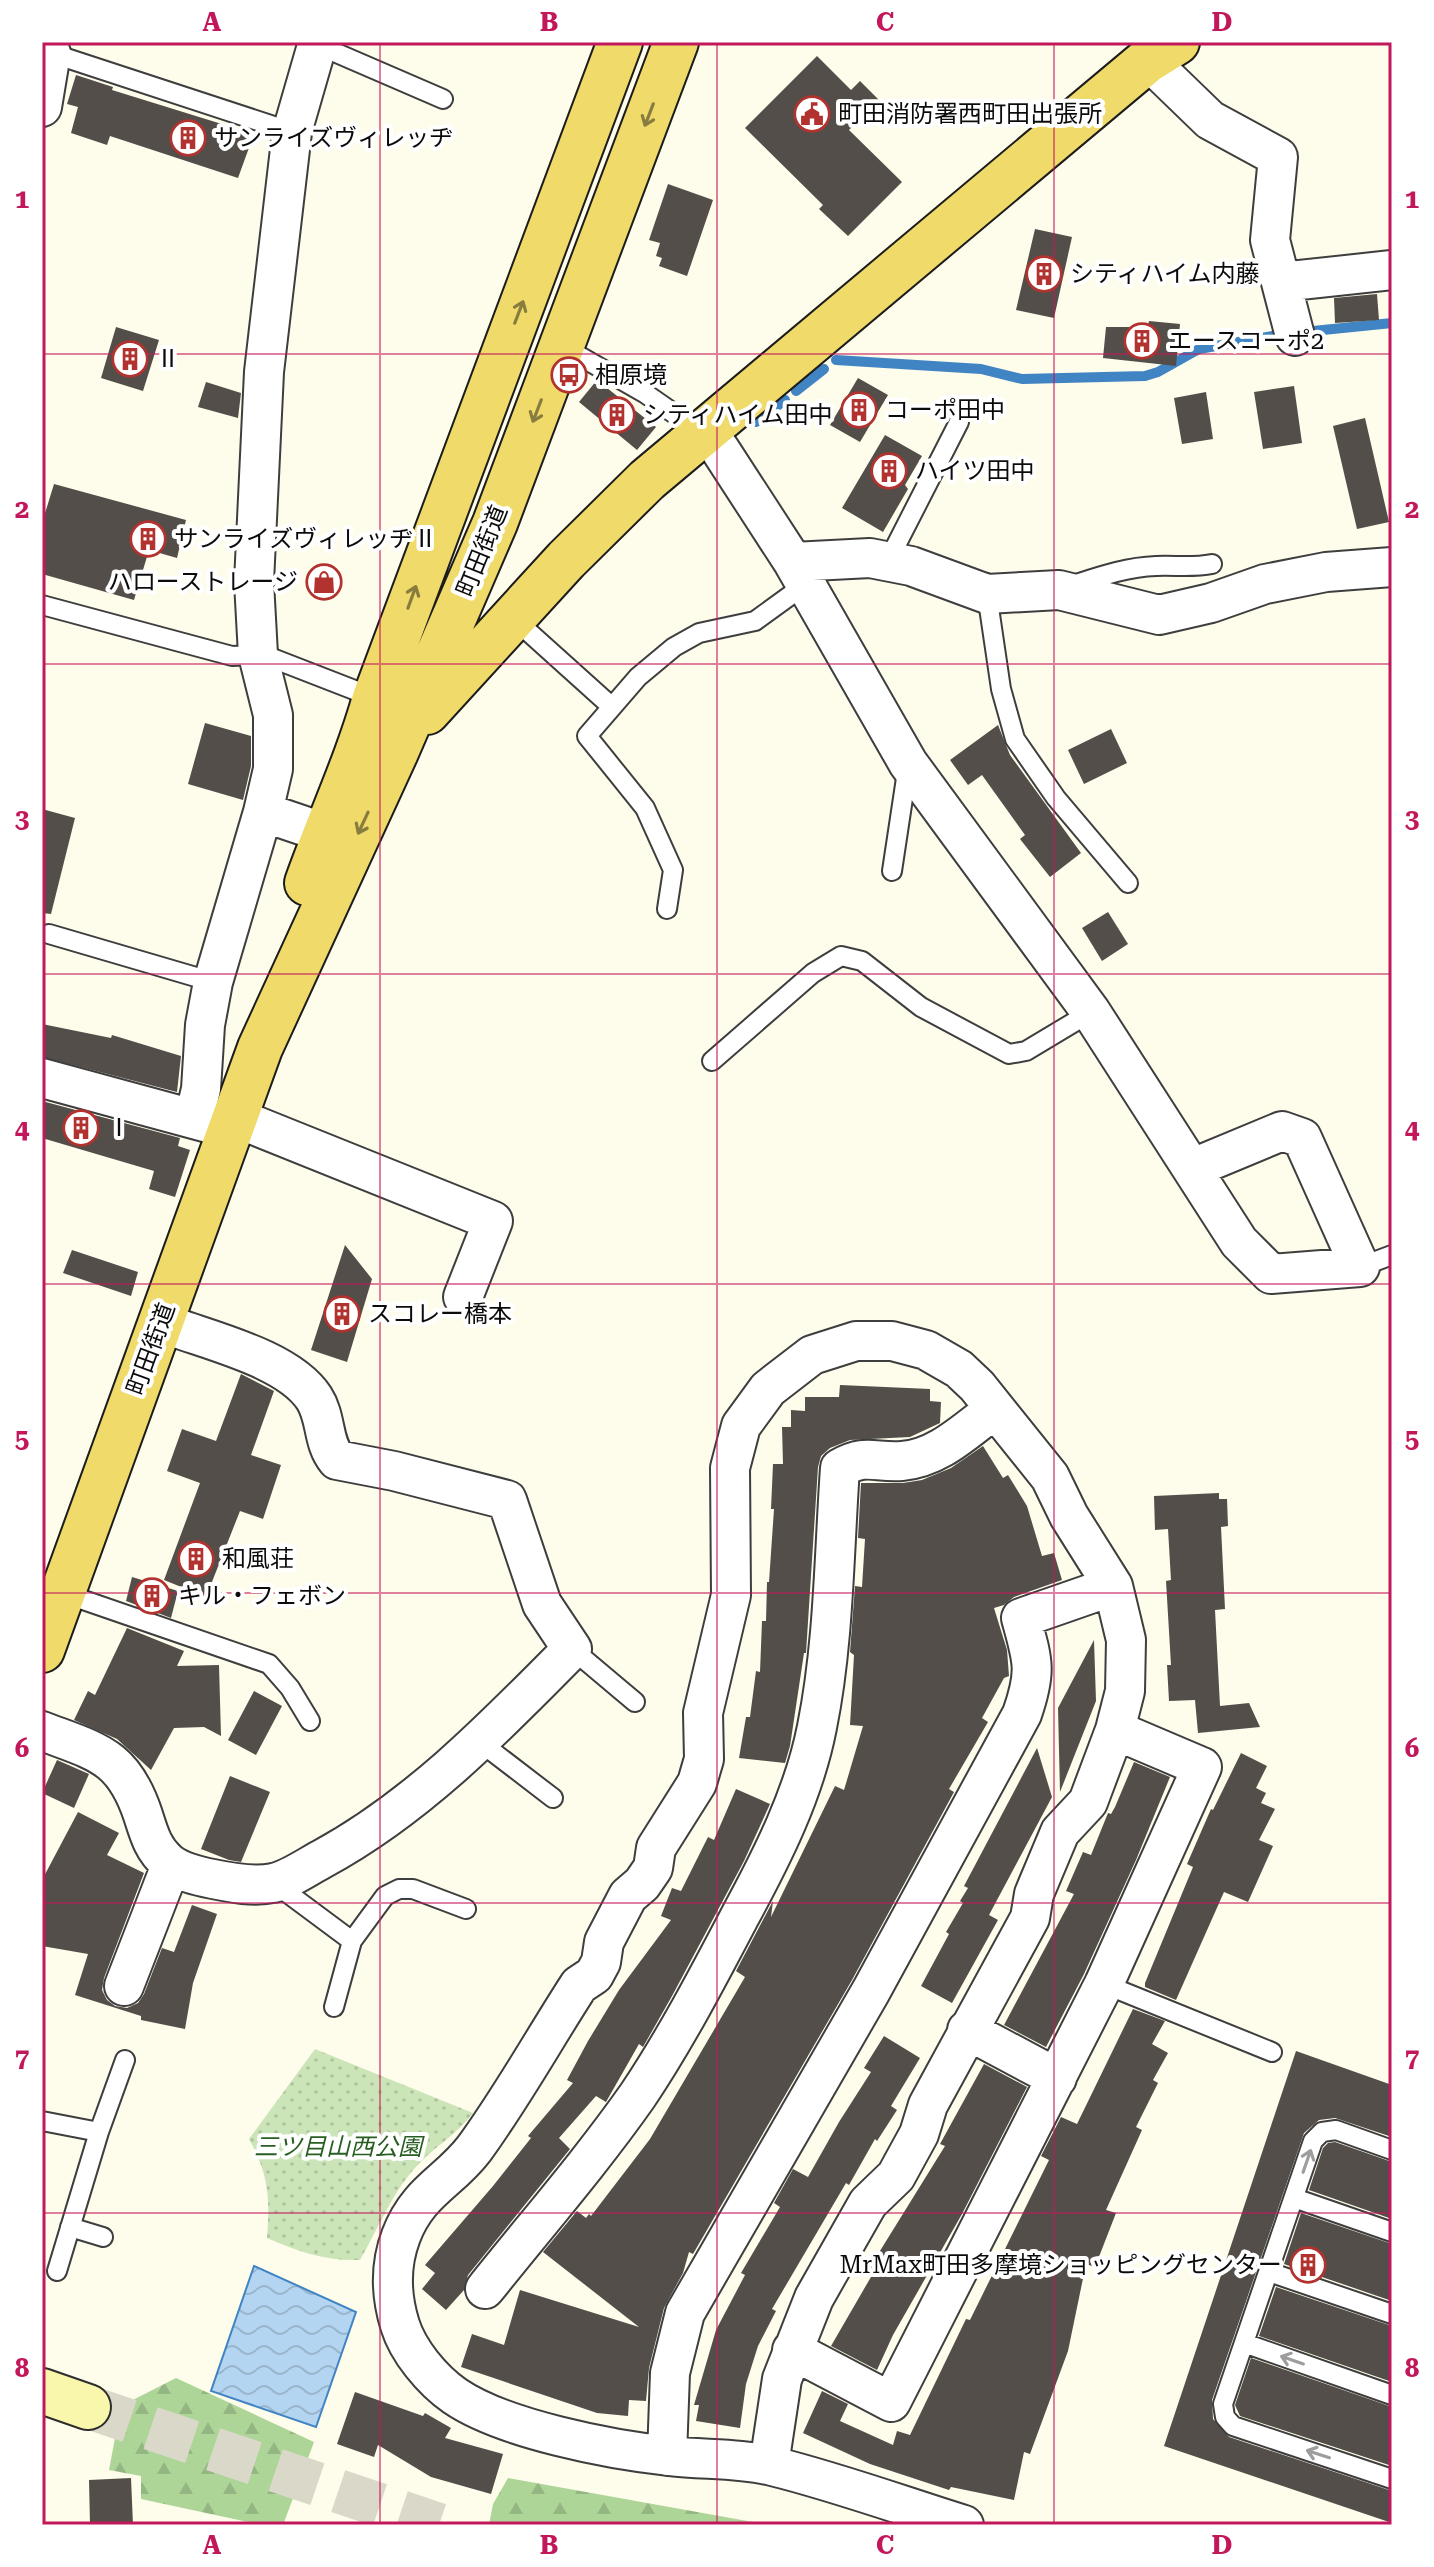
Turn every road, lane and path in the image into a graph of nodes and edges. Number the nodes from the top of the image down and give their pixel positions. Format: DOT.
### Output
graph roads {
  1 [pos="620,42"];
  2 [pos="676,42"];
  3 [pos="318,43"];
  4 [pos="1169,47"];
  5 [pos="47,52"];
  6 [pos="443,99"];
  7 [pos="42,107"];
  8 [pos="292,132"];
  9 [pos="1392,270"];
  10 [pos="1281,282"];
  11 [pos="1295,336"];
  12 [pos="562,346"];
  13 [pos="959,422"];
  14 [pos="703,433"];
  15 [pos="452,490"];
  16 [pos="495,523"];
  17 [pos="566,560"];
  18 [pos="888,561"];
  19 [pos="1212,564"];
  20 [pos="1392,567"];
  21 [pos="800,573"];
  22 [pos="1059,590"];
  23 [pos="496,594"];
  24 [pos="987,594"];
  25 [pos="42,605"];
  26 [pos="258,655"];
  27 [pos="375,698"];
  28 [pos="612,707"];
  29 [pos="378,751"];
  30 [pos="908,763"];
  31 [pos="263,812"];
  32 [pos="325,833"];
  33 [pos="892,871"];
  34 [pos="1128,883"];
  35 [pos="667,909"];
  36 [pos="49,934"];
  37 [pos="213,982"];
  38 [pos="1091,1012"];
  39 [pos="260,1048"];
  40 [pos="712,1061"];
  41 [pos="42,1078"];
  42 [pos="219,1122"];
  43 [pos="1193,1168"];
  44 [pos="1376,1261"];
  45 [pos="479,1281"];
  46 [pos="160,1322"];
  47 [pos="995,1409"];
  48 [pos="1113,1586"];
  49 [pos="63,1593"];
  50 [pos="572,1649"];
  51 [pos="42,1650"];
  52 [pos="635,1702"];
  53 [pos="310,1721"];
  54 [pos="1115,1730"];
  55 [pos="42,1731"];
  56 [pos="480,1742"];
  57 [pos="553,1798"];
  58 [pos="171,1865"];
  59 [pos="274,1883"];
  60 [pos="466,1909"];
  61 [pos="352,1941"];
  62 [pos="1104,1984"];
  63 [pos="124,1986"];
  64 [pos="334,2007"];
  65 [pos="967,2030"];
  66 [pos="1272,2052"];
  67 [pos="125,2060"];
  68 [pos="1057,2078"];
  69 [pos="42,2121"];
  70 [pos="99,2132"];
  71 [pos="1392,2150"];
  72 [pos="1294,2198"];
  73 [pos="70,2227"];
  74 [pos="1392,2232"];
  75 [pos="103,2237"];
  76 [pos="57,2271"];
  77 [pos="1269,2272"];
  78 [pos="485,2289"];
  79 [pos="1392,2314"];
  80 [pos="1244,2343"];
  81 [pos="792,2350"];
  82 [pos="42,2391"];
  83 [pos="1392,2395"];
  84 [pos="88,2407"];
  85 [pos="667,2456"];
  86 [pos="769,2465"];
  87 [pos="1392,2479"];
  88 [pos="964,2525"];
  15 -- 1 [label="main road, 町田街道, one-way"];
  2 -- 12 [label="main road, 町田街道, one-way"];
  3 -- 6 [label="lane"];
  3 -- 8 [label="street"];
  4 -- 10 [label="street"];
  4 -- 14 [label="main road"];
  5 -- 7 [label="street"];
  5 -- 8 [label="lane"];
  8 -- 26 [label="street"];
  9 -- 10 [label="street"];
  10 -- 11 [label="street"];
  12 -- 14 [label="lane"];
  12 -- 16 [label="main road, 町田街道, one-way"];
  13 -- 18 [label="lane"];
  14 -- 17 [label="main road"];
  14 -- 21 [label="street"];
  15 -- 23 [label="main road"];
  27 -- 15 [label="main road, 町田街道, one-way"];
  16 -- 17 [label="main road"];
  16 -- 23 [label="main road, 町田街道"];
  17 -- 23 [label="main road"];
  18 -- 21 [label="street"];
  18 -- 24 [label="street"];
  19 -- 22 [label="lane"];
  20 -- 22 [label="street"];
  21 -- 28 [label="lane"];
  21 -- 30 [label="street"];
  22 -- 24 [label="street"];
  23 -- 28 [label="lane"];
  23 -- 29 [label="main road"];
  23 -- 29 [label="main road"];
  24 -- 34 [label="lane"];
  25 -- 26 [label="lane"];
  26 -- 27 [label="lane"];
  26 -- 31 [label="street"];
  27 -- 29 [label="main road, 町田街道"];
  28 -- 35 [label="lane"];
  29 -- 32 [label="main road, 町田街道"];
  29 -- 39 [label="main road, 町田街道, one-way"];
  30 -- 33 [label="lane"];
  30 -- 38 [label="street"];
  31 -- 32 [label="street"];
  31 -- 37 [label="street"];
  32 -- 39 [label="main road, 町田街道"];
  36 -- 37 [label="lane"];
  37 -- 42 [label="street"];
  38 -- 40 [label="lane"];
  38 -- 43 [label="street"];
  39 -- 42 [label="main road, 町田街道"];
  41 -- 42 [label="street"];
  42 -- 45 [label="street"];
  42 -- 46 [label="main road, 町田街道"];
  43 -- 44 [label="street"];
  43 -- 44 [label="street"];
  46 -- 49 [label="main road, 町田街道"];
  46 -- 50 [label="street"];
  47 -- 48 [label="street"];
  47 -- 78 [label="street"];
  47 -- 85 [label="street"];
  48 -- 54 [label="street"];
  48 -- 85 [label="street"];
  49 -- 51 [label="main road, 町田街道"];
  49 -- 53 [label="lane"];
  50 -- 52 [label="lane"];
  50 -- 56 [label="street"];
  54 -- 62 [label="street"];
  54 -- 65 [label="street"];
  55 -- 58 [label="street"];
  56 -- 57 [label="lane"];
  56 -- 59 [label="street"];
  58 -- 59 [label="street"];
  58 -- 63 [label="street"];
  59 -- 61 [label="lane"];
  60 -- 61 [label="lane"];
  61 -- 64 [label="lane"];
  62 -- 66 [label="lane"];
  62 -- 68 [label="street"];
  65 -- 68 [label="street"];
  65 -- 81 [label="street"];
  67 -- 70 [label="lane"];
  68 -- 81 [label="street"];
  69 -- 70 [label="lane"];
  70 -- 73 [label="lane"];
  72 -- 71 [label="lane, one-way"];
  72 -- 74 [label="lane"];
  72 -- 77 [label="lane"];
  73 -- 75 [label="lane"];
  73 -- 76 [label="lane"];
  77 -- 79 [label="lane"];
  77 -- 80 [label="lane"];
  83 -- 80 [label="lane, one-way"];
  87 -- 80 [label="lane, one-way"];
  81 -- 86 [label="street"];
  82 -- 84 [label="street"];
  85 -- 86 [label="street"];
  86 -- 88 [label="street"];
}
